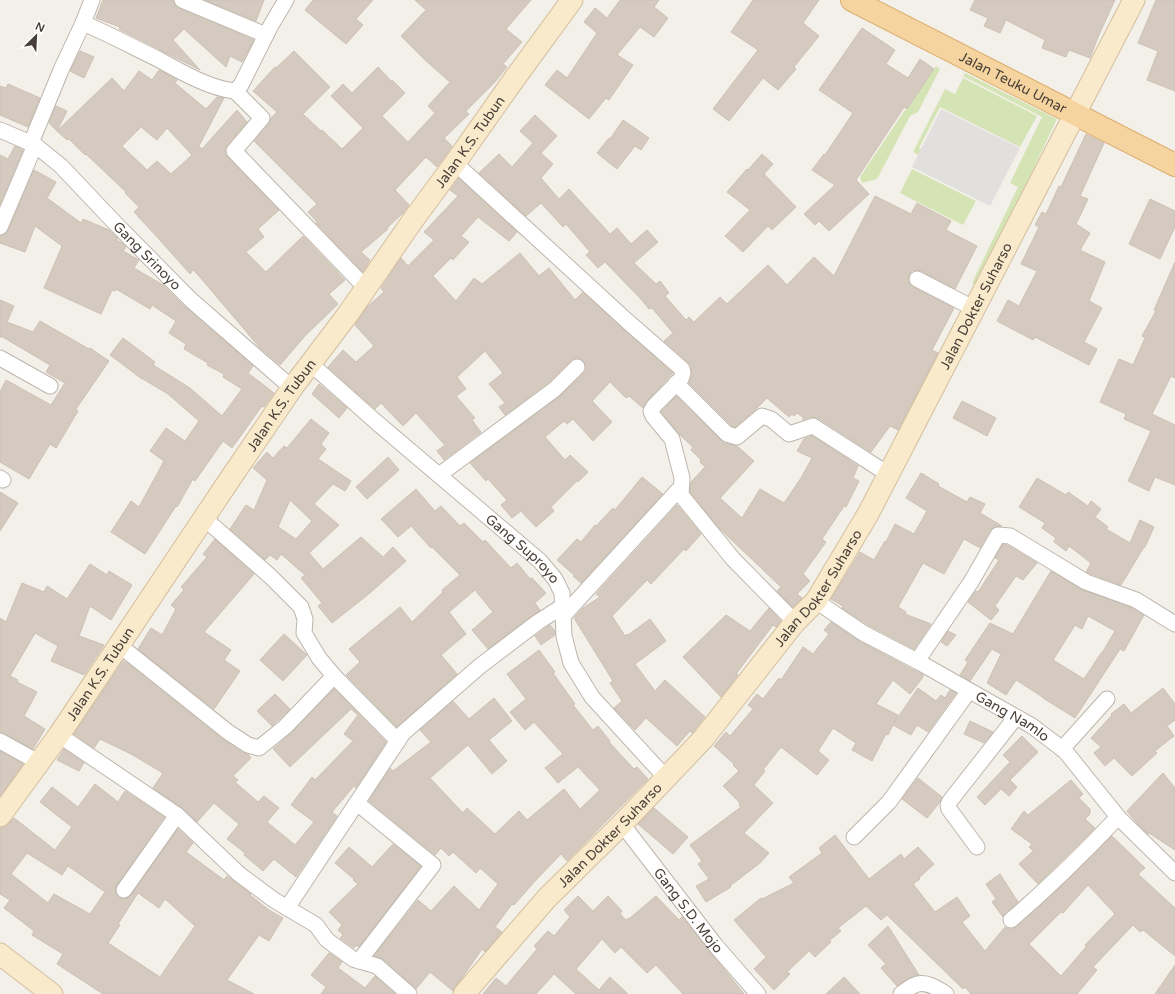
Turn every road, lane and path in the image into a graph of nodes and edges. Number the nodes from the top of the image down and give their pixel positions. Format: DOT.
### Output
graph roads {
  1 [pos="92,0"];
  2 [pos="182,0"];
  3 [pos="286,0"];
  4 [pos="572,0"];
  5 [pos="852,0"];
  6 [pos="1134,0"];
  7 [pos="83,23"];
  8 [pos="266,35"];
  9 [pos="234,91"];
  10 [pos="1075,113"];
  11 [pos="0,130"];
  12 [pos="32,144"];
  13 [pos="456,163"];
  14 [pos="1175,165"];
  15 [pos="0,227"];
  16 [pos="917,279"];
  17 [pos="366,288"];
  18 [pos="974,309"];
  19 [pos="0,358"];
  20 [pos="311,364"];
  21 [pos="577,368"];
  22 [pos="676,383"];
  23 [pos="50,386"];
  24 [pos="292,388"];
  25 [pos="888,474"];
  26 [pos="439,475"];
  27 [pos="681,487"];
  28 [pos="204,518"];
  29 [pos="816,601"];
  30 [pos="563,611"];
  31 [pos="795,622"];
  32 [pos="1174,624"];
  33 [pos="119,645"];
  34 [pos="916,661"];
  35 [pos="334,676"];
  36 [pos="969,691"];
  37 [pos="1107,699"];
  38 [pos="1016,717"];
  39 [pos="59,735"];
  40 [pos="0,741"];
  41 [pos="398,741"];
  42 [pos="1062,749"];
  43 [pos="38,762"];
  44 [pos="666,778"];
  45 [pos="357,803"];
  46 [pos="177,815"];
  47 [pos="0,816"];
  48 [pos="1118,817"];
  49 [pos="622,824"];
  50 [pos="854,837"];
  51 [pos="977,847"];
  52 [pos="1175,873"];
  53 [pos="124,890"];
  54 [pos="288,908"];
  55 [pos="1011,920"];
  56 [pos="0,954"];
  57 [pos="359,961"];
  58 [pos="52,994"];
  59 [pos="409,994"];
  60 [pos="464,994"];
  61 [pos="758,994"];
  62 [pos="901,994"];
  63 [pos="946,994"];
  1 -- 7 [label="street"];
  2 -- 8 [label="street"];
  3 -- 8 [label="street"];
  4 -- 13 [label="street, Jalan K.S. Tubun"];
  5 -- 10 [label="main road, Jalan Teuku Umar"];
  6 -- 10 [label="street, Jalan Dokter Suharso"];
  7 -- 9 [label="street"];
  7 -- 12 [label="street"];
  8 -- 9 [label="street"];
  9 -- 17 [label="street"];
  10 -- 14 [label="main road, Jalan Teuku Umar"];
  10 -- 18 [label="street, Jalan Dokter Suharso"];
  11 -- 12 [label="street, Gang Srinoyo"];
  12 -- 15 [label="street"];
  12 -- 24 [label="street, Gang Srinoyo"];
  13 -- 17 [label="street, Jalan K.S. Tubun"];
  13 -- 22 [label="street"];
  16 -- 18 [label="street"];
  17 -- 20 [label="street, Jalan K.S. Tubun"];
  18 -- 25 [label="street, Jalan Dokter Suharso"];
  19 -- 23 [label="street"];
  20 -- 24 [label="street, Jalan K.S. Tubun"];
  20 -- 26 [label="street, Gang Suproyo"];
  21 -- 26 [label="street"];
  22 -- 25 [label="street"];
  22 -- 27 [label="street"];
  24 -- 28 [label="street, Jalan K.S. Tubun"];
  25 -- 29 [label="street, Jalan Dokter Suharso"];
  26 -- 30 [label="street, Gang Suproyo"];
  27 -- 30 [label="street"];
  27 -- 31 [label="street"];
  28 -- 33 [label="street, Jalan K.S. Tubun"];
  28 -- 35 [label="street"];
  29 -- 31 [label="street, Jalan Dokter Suharso"];
  29 -- 34 [label="street, Gang Namlo"];
  30 -- 41 [label="street"];
  30 -- 44 [label="street, Gang Suproyo"];
  31 -- 44 [label="street, Jalan Dokter Suharso"];
  32 -- 34 [label="street"];
  33 -- 35 [label="street"];
  33 -- 39 [label="street, Jalan K.S. Tubun"];
  34 -- 36 [label="street, Gang Namlo"];
  35 -- 41 [label="street"];
  36 -- 38 [label="street, Gang Namlo"];
  36 -- 50 [label="street"];
  37 -- 42 [label="street"];
  38 -- 42 [label="street, Gang Namlo"];
  38 -- 51 [label="street"];
  39 -- 43 [label="street, Jalan K.S. Tubun"];
  39 -- 46 [label="street"];
  40 -- 43 [label="street"];
  41 -- 45 [label="street"];
  42 -- 48 [label="street, Gang Namlo"];
  43 -- 47 [label="street, Jalan K.S. Tubun"];
  44 -- 49 [label="street, Jalan Dokter Suharso"];
  45 -- 54 [label="street"];
  45 -- 57 [label="street"];
  46 -- 53 [label="street"];
  46 -- 54 [label="street"];
  48 -- 52 [label="street, Gang Namlo"];
  48 -- 55 [label="street"];
  49 -- 60 [label="street, Jalan Dokter Suharso"];
  49 -- 61 [label="street, Gang S.D. Mojo"];
  54 -- 57 [label="street"];
  56 -- 58 [label="street"];
  57 -- 59 [label="street"];
  62 -- 63 [label="street"];
}
